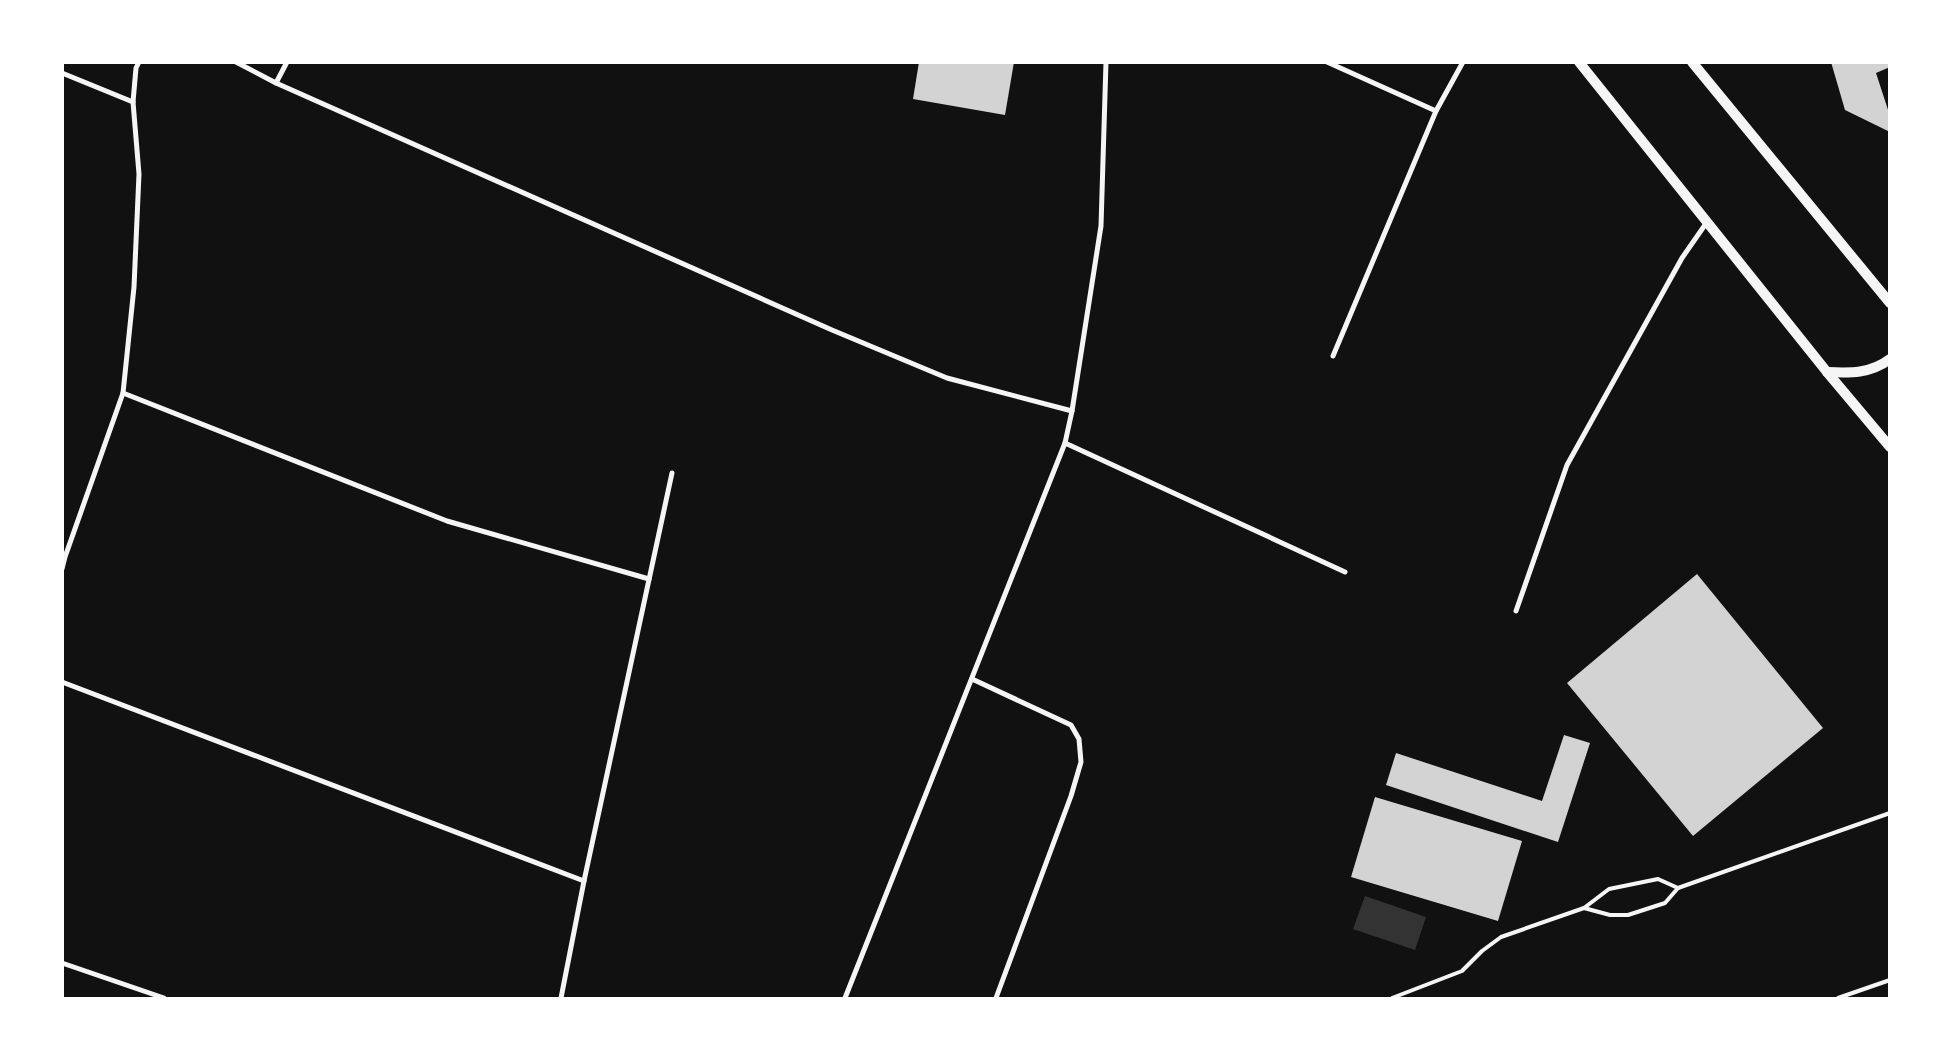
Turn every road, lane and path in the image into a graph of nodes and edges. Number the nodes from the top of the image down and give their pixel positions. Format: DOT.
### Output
graph roads {
  1 [pos="139,62"];
  2 [pos="236,62"];
  3 [pos="287,62"];
  4 [pos="1106,62"];
  5 [pos="1327,62"];
  6 [pos="1463,62"];
  7 [pos="1579,62"];
  8 [pos="1692,62"];
  9 [pos="62,73"];
  10 [pos="276,83"];
  11 [pos="133,102"];
  12 [pos="1436,111"];
  13 [pos="1707,222"];
  14 [pos="1890,304"];
  15 [pos="1333,356"];
  16 [pos="1890,359"];
  17 [pos="1827,372"];
  18 [pos="123,393"];
  19 [pos="1072,411"];
  20 [pos="1065,444"];
  21 [pos="1890,447"];
  22 [pos="672,473"];
  23 [pos="64,559"];
  24 [pos="62,568"];
  25 [pos="1345,572"];
  26 [pos="649,578"];
  27 [pos="1516,611"];
  28 [pos="972,679"];
  29 [pos="62,682"];
  30 [pos="1890,814"];
  31 [pos="584,881"];
  32 [pos="1678,888"];
  33 [pos="1584,908"];
  34 [pos="62,963"];
  35 [pos="1890,980"];
  36 [pos="164,998"];
  37 [pos="561,998"];
  38 [pos="845,998"];
  39 [pos="996,998"];
  40 [pos="1392,998"];
  41 [pos="1838,998"];
  1 -- 11 [label="street"];
  2 -- 10 [label="street"];
  3 -- 10 [label="street"];
  4 -- 19 [label="street"];
  5 -- 12 [label="street"];
  6 -- 12 [label="street"];
  7 -- 13 [label="main road"];
  8 -- 14 [label="main road"];
  9 -- 11 [label="street"];
  10 -- 19 [label="street"];
  11 -- 18 [label="street"];
  12 -- 15 [label="street"];
  13 -- 17 [label="main road"];
  13 -- 27 [label="street"];
  16 -- 17 [label="main road"];
  17 -- 21 [label="main road"];
  18 -- 23 [label="street"];
  18 -- 26 [label="street"];
  19 -- 20 [label="street"];
  20 -- 25 [label="street"];
  20 -- 28 [label="street"];
  22 -- 26 [label="street"];
  23 -- 24 [label="street"];
  26 -- 31 [label="street"];
  28 -- 38 [label="street"];
  28 -- 39 [label="street"];
  29 -- 31 [label="street"];
  30 -- 32 [label="lane"];
  31 -- 37 [label="street"];
  32 -- 33 [label="lane"];
  32 -- 33 [label="lane"];
  33 -- 40 [label="lane"];
  34 -- 36 [label="street"];
  35 -- 41 [label="lane"];
}
